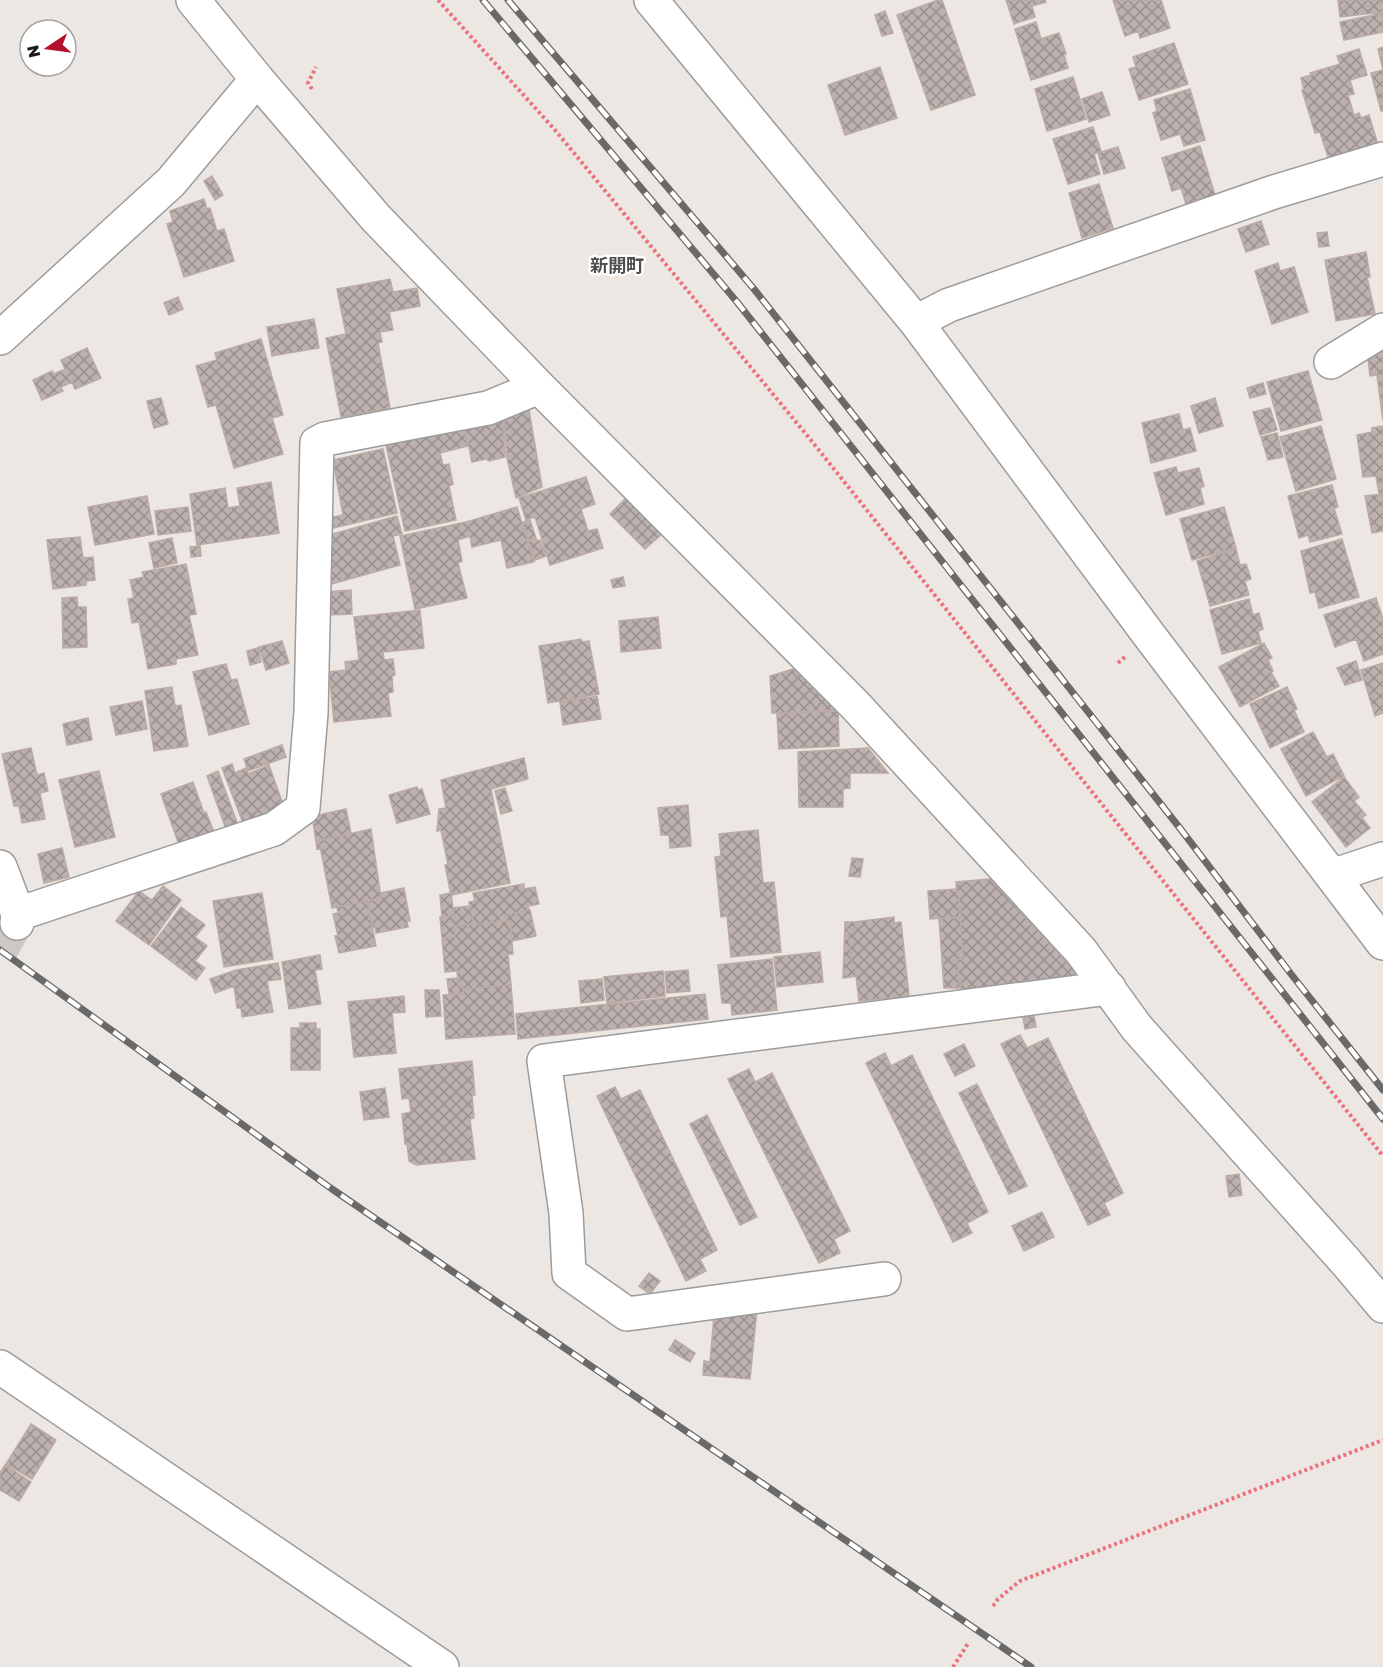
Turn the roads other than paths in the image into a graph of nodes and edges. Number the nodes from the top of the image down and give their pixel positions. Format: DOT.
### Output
graph roads {
  1 [pos="193,0"];
  2 [pos="651,0"];
  3 [pos="257,79"];
  4 [pos="1383,159"];
  5 [pos="916,322"];
  6 [pos="1383,330"];
  7 [pos="0,338"];
  8 [pos="1331,363"];
  9 [pos="539,387"];
  10 [pos="1383,859"];
  11 [pos="0,867"];
  12 [pos="1332,876"];
  13 [pos="1383,943"];
  14 [pos="1109,988"];
  15 [pos="884,1279"];
  16 [pos="1383,1306"];
  17 [pos="0,1367"];
  18 [pos="442,1667"];
  1 -- 3 [label="street"];
  2 -- 5 [label="street"];
  3 -- 7 [label="street"];
  3 -- 9 [label="street"];
  4 -- 5 [label="street"];
  5 -- 12 [label="street"];
  6 -- 8 [label="street"];
  9 -- 11 [label="street"];
  9 -- 14 [label="street"];
  10 -- 12 [label="street"];
  12 -- 13 [label="street"];
  14 -- 15 [label="street"];
  14 -- 16 [label="street"];
  17 -- 18 [label="street"];
}
